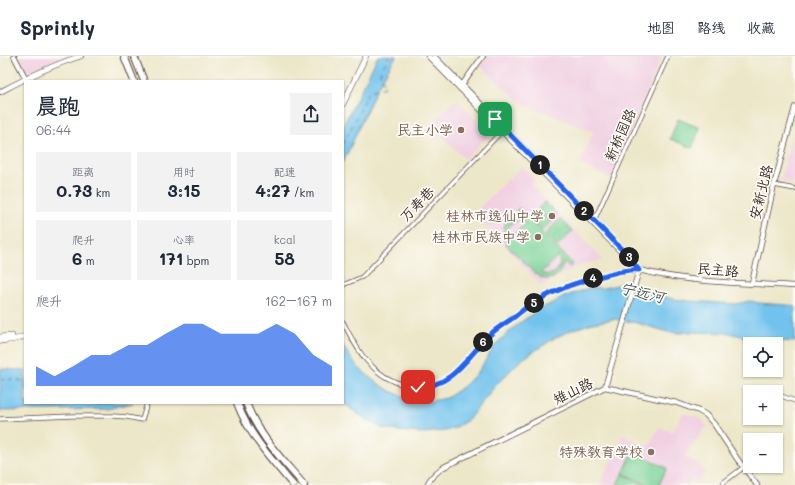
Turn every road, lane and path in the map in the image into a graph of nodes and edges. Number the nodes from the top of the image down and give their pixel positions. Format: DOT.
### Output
graph roads {
  1 [pos="14,56"];
  2 [pos="80,56"];
  3 [pos="124,56"];
  4 [pos="134,56"];
  5 [pos="366,56"];
  6 [pos="428,56"];
  7 [pos="434,56"];
  8 [pos="483,56"];
  9 [pos="668,56"];
  10 [pos="26,80"];
  11 [pos="134,80"];
  12 [pos="144,80"];
  13 [pos="24,81"];
  14 [pos="462,85"];
  15 [pos="0,92"];
  16 [pos="344,102"];
  17 [pos="795,107"];
  18 [pos="502,131"];
  19 [pos="774,185"];
  20 [pos="795,188"];
  21 [pos="594,222"];
  22 [pos="639,270"];
  23 [pos="752,284"];
  24 [pos="344,285"];
  25 [pos="795,286"];
  26 [pos="344,324"];
  27 [pos="24,335"];
  28 [pos="24,336"];
  29 [pos="0,337"];
  30 [pos="0,341"];
  31 [pos="605,387"];
  32 [pos="783,397"];
  33 [pos="795,401"];
  34 [pos="147,404"];
  35 [pos="237,404"];
  36 [pos="246,404"];
  37 [pos="0,419"];
  38 [pos="743,466"];
  39 [pos="743,468"];
  40 [pos="748,473"];
  41 [pos="293,485"];
  42 [pos="304,485"];
  43 [pos="427,485"];
  44 [pos="723,485"];
  45 [pos="757,485"];
  1 -- 10 [label="street"];
  2 -- 10 [label="street"];
  3 -- 11 [label="highway"];
  4 -- 12 [label="highway"];
  5 -- 16 [label="main road"];
  6 -- 18 [label="street"];
  7 -- 14 [label="street"];
  8 -- 14 [label="street"];
  9 -- 21 [label="street, 新桥园路"];
  13 -- 15 [label="street"];
  14 -- 21 [label="street"];
  17 -- 19 [label="street, 安新北路"];
  18 -- 21 [label="street"];
  18 -- 24 [label="street, 万寿巷"];
  19 -- 20 [label="street"];
  19 -- 23 [label="street, 安新北路"];
  21 -- 22 [label="street"];
  22 -- 23 [label="street, 民主路"];
  22 -- 26 [label="street"];
  22 -- 31 [label="street"];
  23 -- 25 [label="street, 民主路"];
  27 -- 29 [label="main road"];
  28 -- 30 [label="main road"];
  31 -- 38 [label="street, 雉山路"];
  31 -- 43 [label="street, 雉山路"];
  32 -- 33 [label="street"];
  34 -- 37 [label="street"];
  35 -- 41 [label="highway"];
  36 -- 42 [label="highway"];
  39 -- 44 [label="street"];
  40 -- 45 [label="street, 雉山路"];
}
